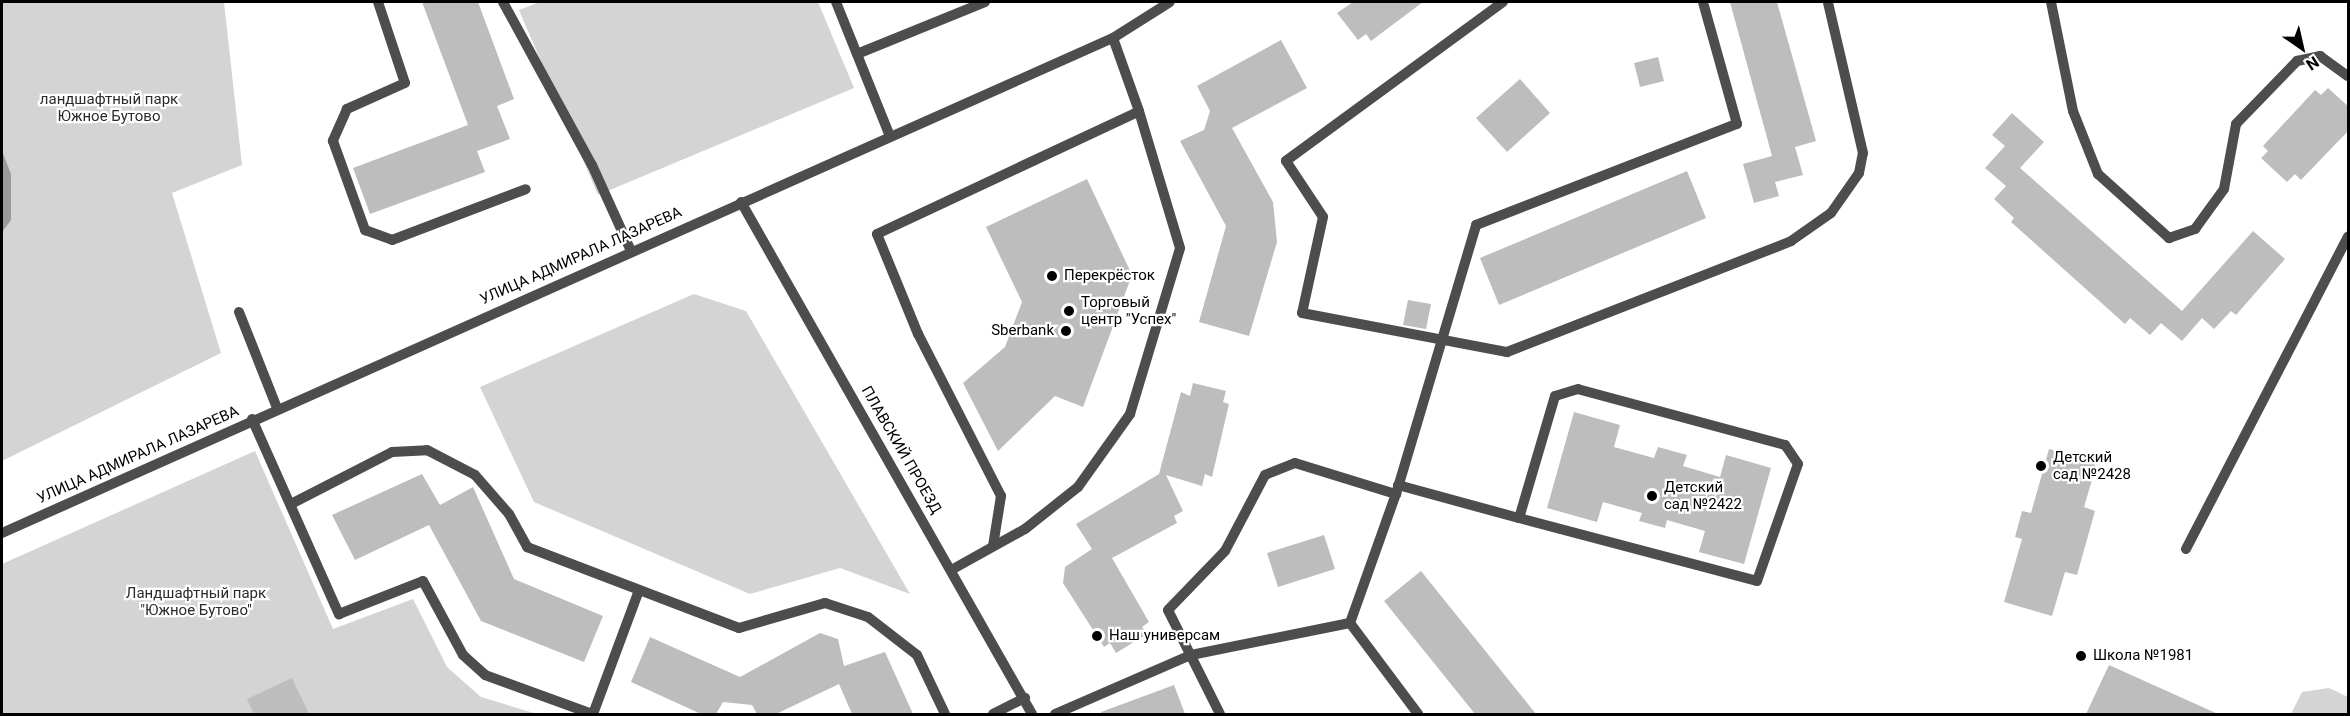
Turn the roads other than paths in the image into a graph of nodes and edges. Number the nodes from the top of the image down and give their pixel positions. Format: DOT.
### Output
graph roads {
  1 [pos="378,2"];
  2 [pos="503,2"];
  3 [pos="836,2"];
  4 [pos="985,2"];
  5 [pos="1170,2"];
  6 [pos="1503,2"];
  7 [pos="1703,2"];
  8 [pos="1828,2"];
  9 [pos="2051,2"];
  10 [pos="1153,6"];
  11 [pos="1113,38"];
  12 [pos="857,54"];
  13 [pos="2349,76"];
  14 [pos="1139,111"];
  15 [pos="890,136"];
  16 [pos="526,189"];
  17 [pos="741,202"];
  18 [pos="2349,237"];
  19 [pos="631,251"];
  20 [pos="240,312"];
  21 [pos="1439,343"];
  22 [pos="277,408"];
  23 [pos="252,419"];
  24 [pos="1397,489"];
  25 [pos="291,504"];
  26 [pos="1519,518"];
  27 [pos="2,533"];
  28 [pos="993,546"];
  29 [pos="2186,549"];
  30 [pos="953,569"];
  31 [pos="639,590"];
  32 [pos="1350,623"];
  33 [pos="1191,655"];
  34 [pos="1025,698"];
  35 [pos="592,714"];
  36 [pos="945,714"];
  37 [pos="993,714"];
  38 [pos="1032,714"];
  39 [pos="1055,714"];
  40 [pos="1220,714"];
  41 [pos="1418,714"];
  1 -- 16 [label="street"];
  2 -- 19 [label="street"];
  3 -- 12 [label="street"];
  4 -- 12 [label="street"];
  5 -- 10 [label="street, УЛИЦА АДМИРАЛА ЛАЗАРЕВА"];
  6 -- 21 [label="street"];
  7 -- 21 [label="street"];
  8 -- 21 [label="street"];
  9 -- 13 [label="street"];
  10 -- 11 [label="street, УЛИЦА АДМИРАЛА ЛАЗАРЕВА"];
  11 -- 14 [label="street"];
  11 -- 15 [label="street, УЛИЦА АДМИРАЛА ЛАЗАРЕВА"];
  12 -- 15 [label="street"];
  14 -- 28 [label="street"];
  14 -- 28 [label="street"];
  15 -- 17 [label="street, УЛИЦА АДМИРАЛА ЛАЗАРЕВА"];
  17 -- 19 [label="street, УЛИЦА АДМИРАЛА ЛАЗАРЕВА"];
  17 -- 30 [label="street, ПЛАВСКИЙ ПРОЕЗД"];
  18 -- 29 [label="street"];
  19 -- 22 [label="street, УЛИЦА АДМИРАЛА ЛАЗАРЕВА"];
  20 -- 22 [label="street"];
  21 -- 24 [label="street"];
  22 -- 23 [label="street, УЛИЦА АДМИРАЛА ЛАЗАРЕВА"];
  23 -- 25 [label="street"];
  23 -- 27 [label="street, УЛИЦА АДМИРАЛА ЛАЗАРЕВА"];
  24 -- 26 [label="street"];
  24 -- 32 [label="street"];
  24 -- 33 [label="street"];
  25 -- 31 [label="street"];
  25 -- 35 [label="street"];
  26 -- 26 [label="street"];
  28 -- 30 [label="street"];
  30 -- 34 [label="street, ПЛАВСКИЙ ПРОЕЗД"];
  31 -- 35 [label="street"];
  31 -- 36 [label="street"];
  32 -- 33 [label="street"];
  32 -- 41 [label="street"];
  33 -- 39 [label="street"];
  33 -- 40 [label="street"];
  34 -- 37 [label="street"];
  34 -- 38 [label="street, ПЛАВСКИЙ ПРОЕЗД"];
}
